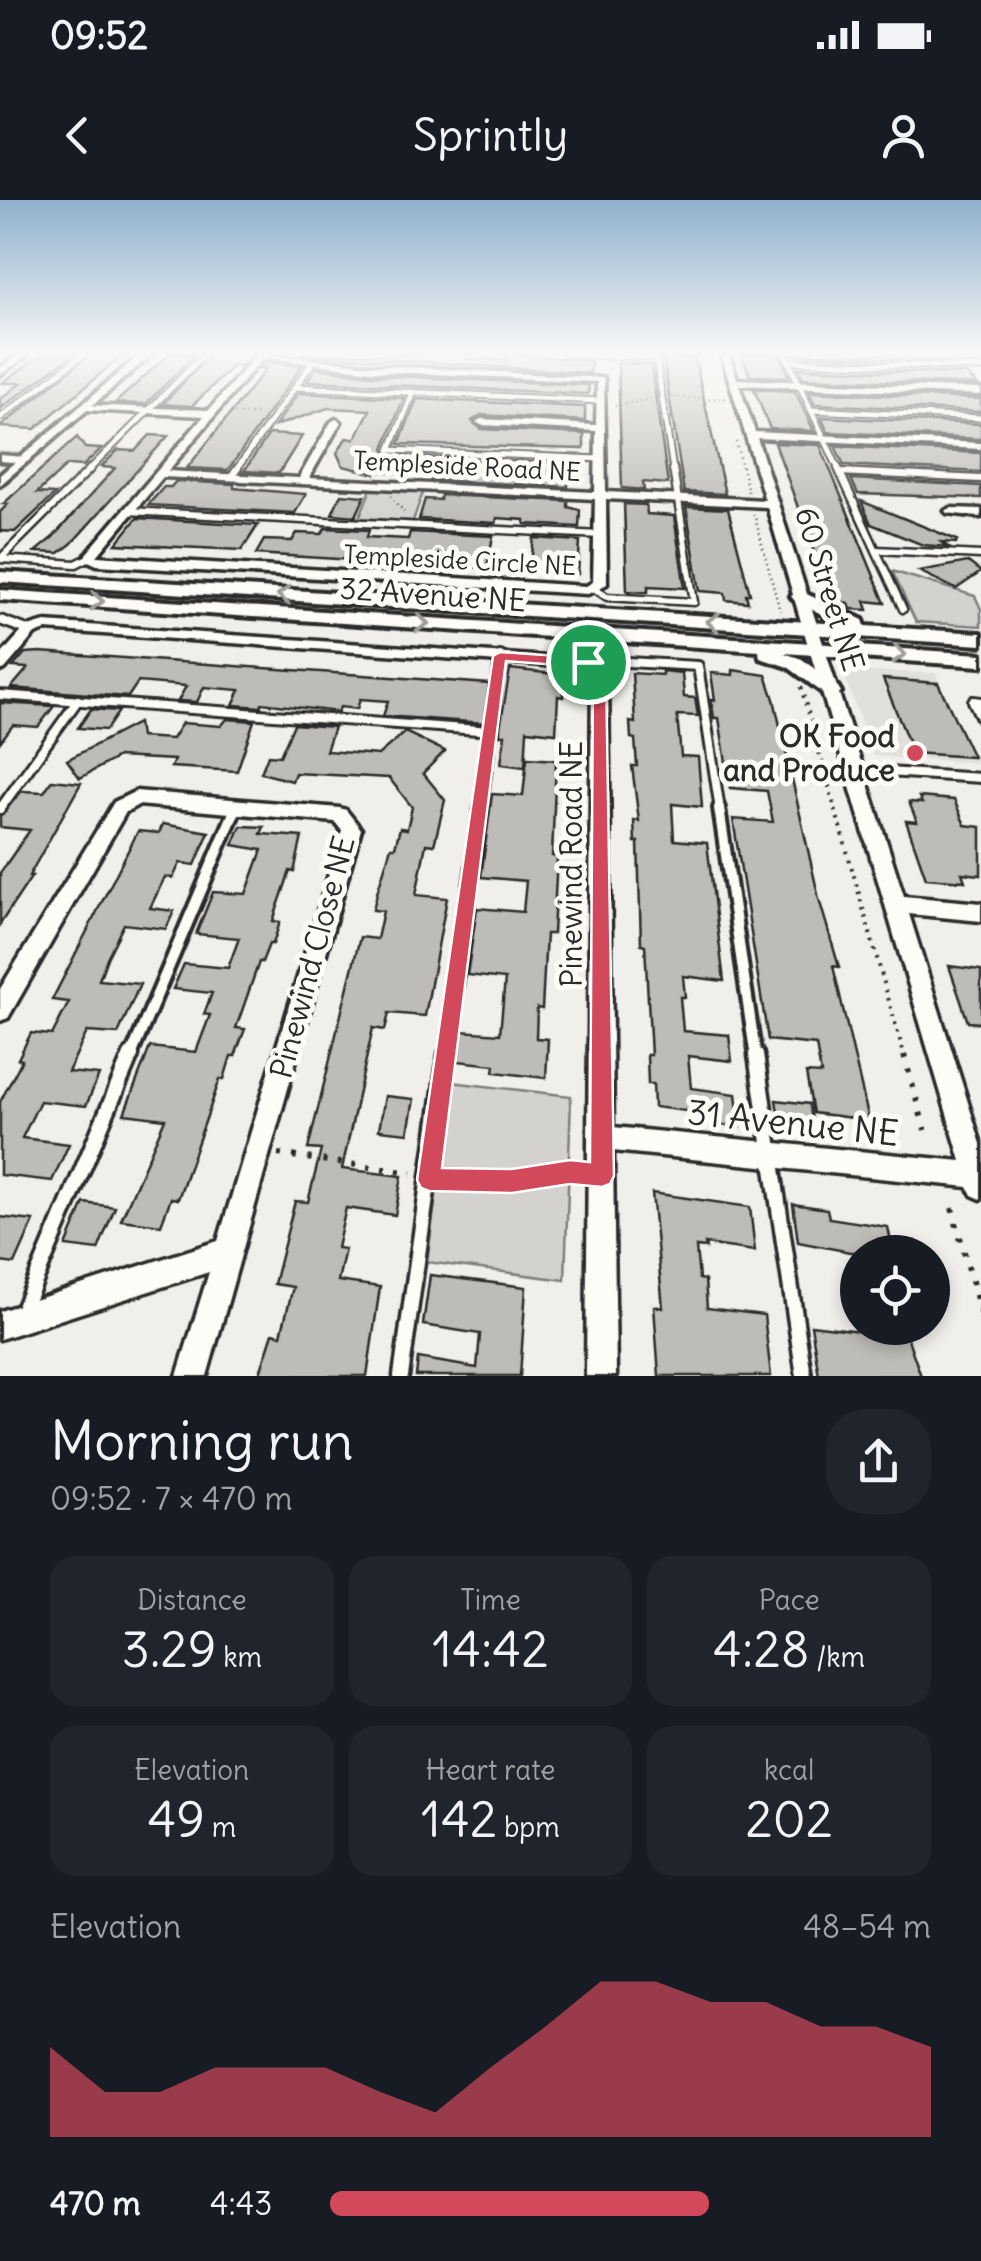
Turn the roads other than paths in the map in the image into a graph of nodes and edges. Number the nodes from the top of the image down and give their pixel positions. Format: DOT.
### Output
graph roads {
  1 [pos="83,409"];
  2 [pos="125,409"];
  3 [pos="214,409"];
  4 [pos="279,409"];
  5 [pos="407,409"];
  6 [pos="601,409"];
  7 [pos="666,409"];
  8 [pos="742,409"];
  9 [pos="149,410"];
  10 [pos="811,410"];
  11 [pos="210,413"];
  12 [pos="981,418"];
  13 [pos="336,422"];
  14 [pos="481,422"];
  15 [pos="600,428"];
  16 [pos="750,435"];
  17 [pos="824,439"];
  18 [pos="981,446"];
  19 [pos="0,458"];
  20 [pos="601,459"];
  21 [pos="25,460"];
  22 [pos="840,472"];
  23 [pos="159,474"];
  24 [pos="232,477"];
  25 [pos="981,478"];
  26 [pos="0,481"];
  27 [pos="302,481"];
  28 [pos="602,495"];
  29 [pos="678,499"];
  30 [pos="772,504"];
  31 [pos="127,511"];
  32 [pos="951,511"];
  33 [pos="981,513"];
  34 [pos="601,535"];
  35 [pos="876,550"];
  36 [pos="981,556"];
  37 [pos="90,557"];
  38 [pos="0,577"];
  39 [pos="595,588"];
  40 [pos="0,595"];
  41 [pos="800,596"];
  42 [pos="903,609"];
  43 [pos="0,620"];
  44 [pos="811,628"];
  45 [pos="30,631"];
  46 [pos="894,634"];
  47 [pos="981,640"];
  48 [pos="725,643"];
  49 [pos="817,649"];
  50 [pos="500,656"];
  51 [pos="981,660"];
  52 [pos="0,666"];
  53 [pos="600,670"];
  54 [pos="831,692"];
  55 [pos="0,695"];
  56 [pos="78,700"];
  57 [pos="981,702"];
  58 [pos="981,718"];
  59 [pos="492,731"];
  60 [pos="856,770"];
  61 [pos="981,778"];
  62 [pos="238,806"];
  63 [pos="0,809"];
  64 [pos="896,904"];
  65 [pos="981,912"];
  66 [pos="0,1010"];
  67 [pos="602,1138"];
  68 [pos="773,1156"];
  69 [pos="979,1180"];
  70 [pos="227,1252"];
  71 [pos="9,1322"];
  72 [pos="192,1376"];
  73 [pos="401,1376"];
  74 [pos="601,1376"];
  75 [pos="804,1376"];
  1 -- 21 [label="street"];
  2 -- 9 [label="street"];
  3 -- 11 [label="street"];
  4 -- 24 [label="lane"];
  5 -- 20 [label="lane"];
  6 -- 15 [label="street, Templeside Circle NE"];
  7 -- 29 [label="lane"];
  8 -- 16 [label="street, 60 Street NE"];
  9 -- 11 [label="street"];
  9 -- 37 [label="lane"];
  10 -- 12 [label="lane"];
  10 -- 17 [label="lane"];
  11 -- 23 [label="street"];
  13 -- 27 [label="street"];
  14 -- 15 [label="street"];
  15 -- 20 [label="street, Templeside Circle NE"];
  16 -- 17 [label="street"];
  16 -- 30 [label="street, 60 Street NE"];
  17 -- 18 [label="street"];
  17 -- 22 [label="lane"];
  19 -- 21 [label="street"];
  20 -- 28 [label="street, Templeside Circle NE"];
  21 -- 26 [label="street"];
  22 -- 25 [label="lane"];
  22 -- 35 [label="lane"];
  23 -- 24 [label="street, Templeside Road NE"];
  23 -- 31 [label="street"];
  24 -- 27 [label="street, Templeside Road NE"];
  27 -- 28 [label="street, Templeside Road NE"];
  28 -- 29 [label="street, Templeside Road NE"];
  28 -- 34 [label="street, Templeside Circle NE"];
  29 -- 30 [label="street, Templeside Road NE"];
  29 -- 39 [label="lane"];
  30 -- 41 [label="street, 60 Street NE"];
  31 -- 34 [label="lane"];
  31 -- 37 [label="street"];
  32 -- 33 [label="street"];
  34 -- 39 [label="street, Templeside Circle NE"];
  35 -- 36 [label="lane"];
  35 -- 42 [label="lane"];
  37 -- 39 [label="street, Templeside Circle NE"];
  44 -- 38 [label="main road, 32 Avenue NE, one-way"];
  40 -- 48 [label="main road, 32 Avenue NE, one-way"];
  41 -- 44 [label="street, 60 Street NE"];
  41 -- 46 [label="main road"];
  43 -- 45 [label="lane"];
  44 -- 46 [label="main road, 32 Avenue NE"];
  44 -- 49 [label="street, 60 Street NE"];
  45 -- 50 [label="street"];
  45 -- 52 [label="street"];
  46 -- 47 [label="main road, 32 Avenue NE"];
  48 -- 49 [label="main road, 32 Avenue NE"];
  48 -- 54 [label="main road"];
  49 -- 51 [label="main road, 32 Avenue NE, one-way"];
  49 -- 54 [label="street, 60 Street NE"];
  50 -- 53 [label="street"];
  50 -- 59 [label="lane"];
  53 -- 67 [label="street, Pinewind Road NE"];
  53 -- 68 [label="lane"];
  54 -- 60 [label="street, 60 Street NE"];
  55 -- 56 [label="lane"];
  56 -- 59 [label="lane"];
  56 -- 63 [label="lane"];
  57 -- 58 [label="lane"];
  59 -- 73 [label="lane"];
  60 -- 61 [label="lane"];
  60 -- 64 [label="street, 60 Street NE"];
  62 -- 66 [label="street, Pinewind Close NE"];
  62 -- 70 [label="street, Pinewind Close NE"];
  62 -- 71 [label="lane"];
  64 -- 65 [label="street"];
  64 -- 69 [label="street, 60 Street NE"];
  67 -- 68 [label="street, 31 Avenue NE"];
  67 -- 74 [label="street, Pinewind Road NE"];
  68 -- 69 [label="street, 31 Avenue NE"];
  68 -- 75 [label="lane"];
  70 -- 71 [label="street"];
  70 -- 72 [label="street, Pinewind Close NE"];
}
